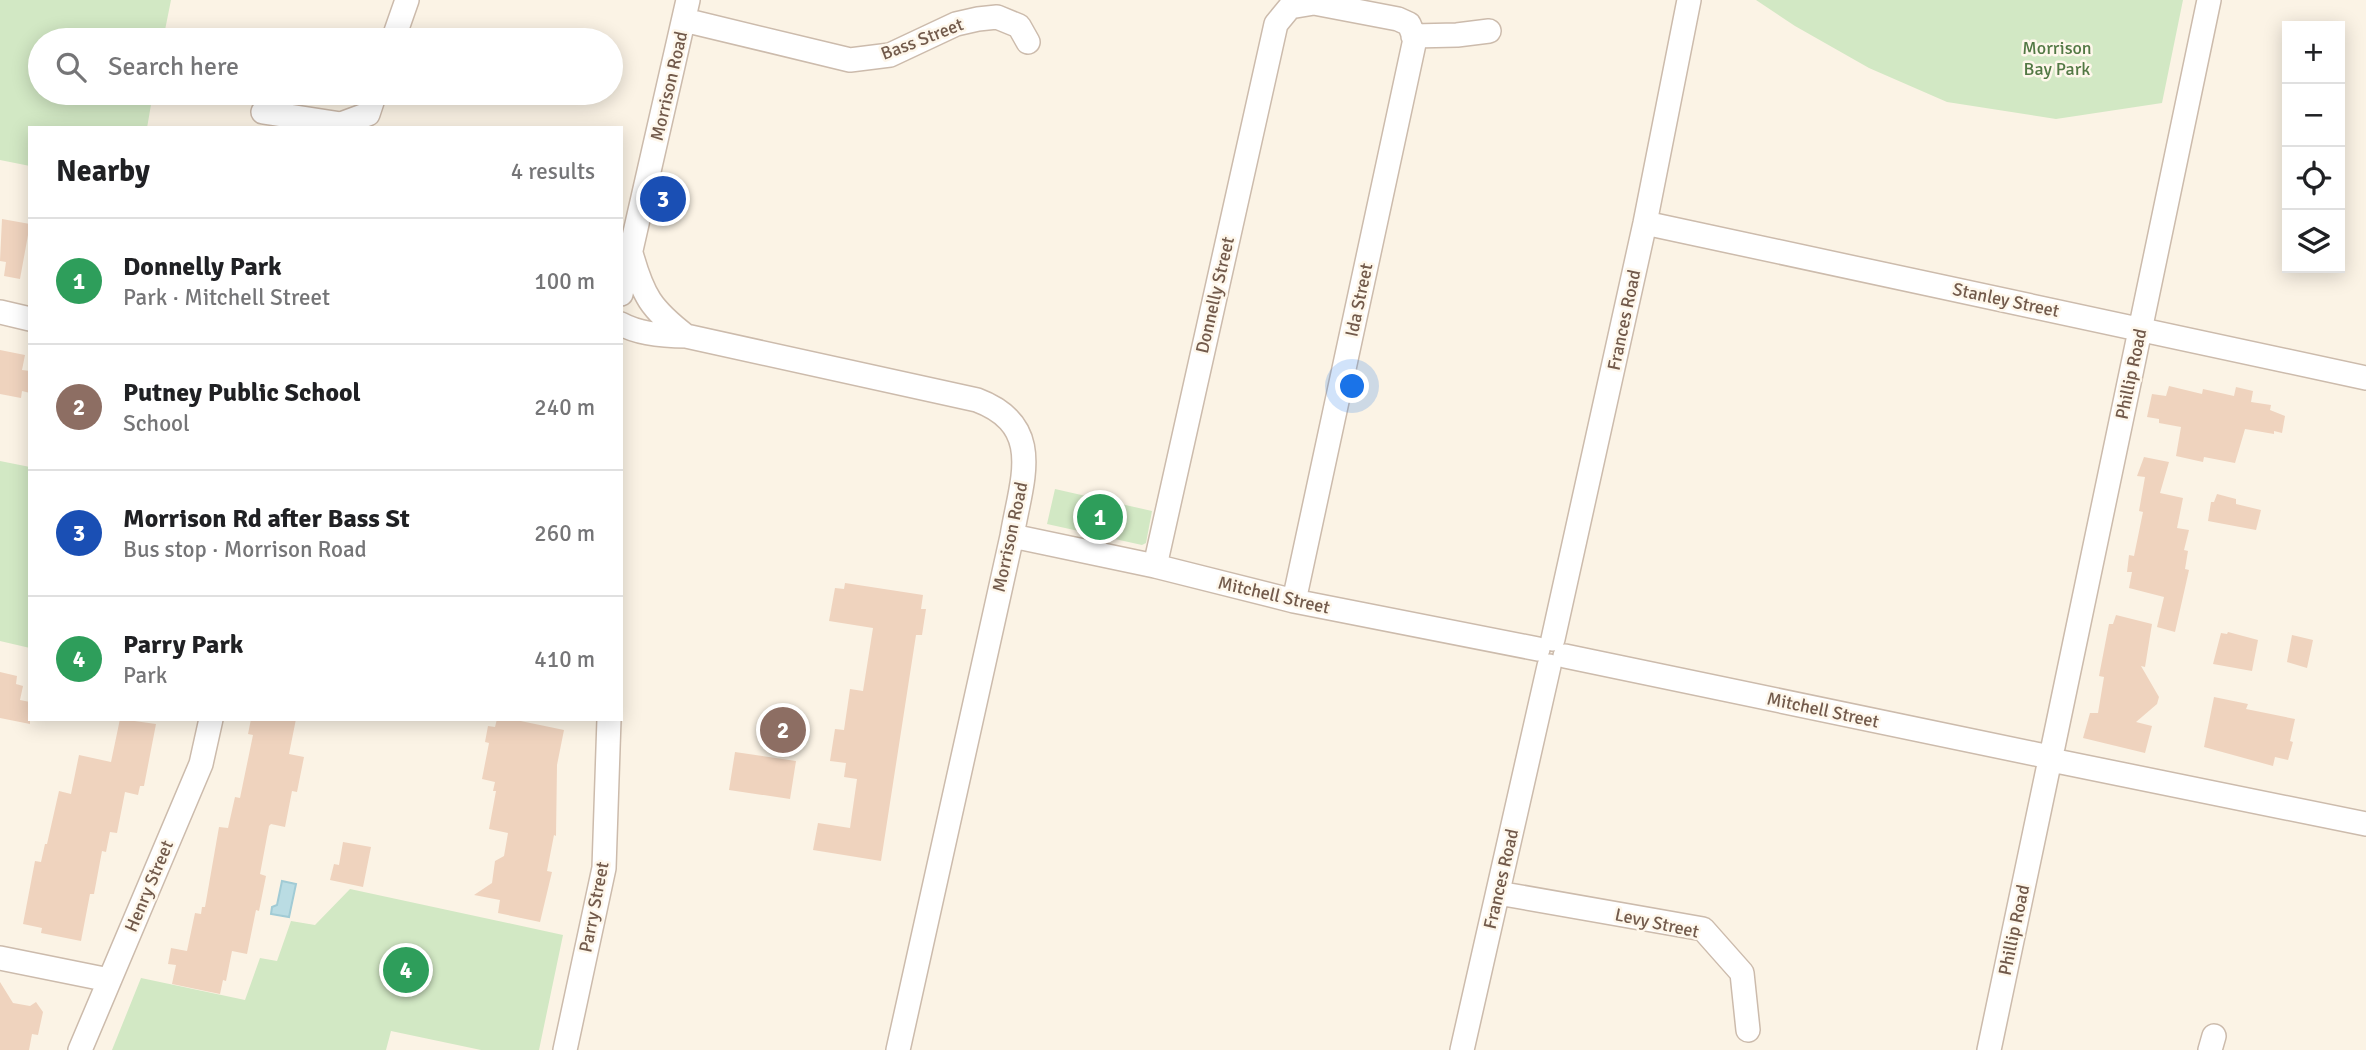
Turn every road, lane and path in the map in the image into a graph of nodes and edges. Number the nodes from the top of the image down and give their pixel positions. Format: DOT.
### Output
graph roads {
  1 [pos="407,0"];
  2 [pos="1689,0"];
  3 [pos="2209,0"];
  4 [pos="686,10"];
  5 [pos="397,28"];
  6 [pos="1489,31"];
  7 [pos="1414,37"];
  8 [pos="1028,42"];
  9 [pos="371,105"];
  10 [pos="263,112"];
  11 [pos="1645,223"];
  12 [pos="631,252"];
  13 [pos="623,286"];
  14 [pos="0,312"];
  15 [pos="28,319"];
  16 [pos="623,325"];
  17 [pos="2141,328"];
  18 [pos="685,336"];
  19 [pos="2366,378"];
  20 [pos="1012,536"];
  21 [pos="1154,566"];
  22 [pos="1294,601"];
  23 [pos="1551,653"];
  24 [pos="211,721"];
  25 [pos="609,721"];
  26 [pos="2051,758"];
  27 [pos="2366,824"];
  28 [pos="1498,893"];
  29 [pos="0,958"];
  30 [pos="109,980"];
  31 [pos="1748,1030"];
  32 [pos="80,1050"];
  33 [pos="565,1050"];
  34 [pos="898,1050"];
  35 [pos="1462,1050"];
  36 [pos="1989,1050"];
  1 -- 5 [label="street"];
  2 -- 11 [label="street, Frances Road"];
  3 -- 17 [label="street, Phillip Road"];
  4 -- 8 [label="street, Bass Street"];
  4 -- 12 [label="street, Morrison Road"];
  6 -- 7 [label="street"];
  7 -- 21 [label="street, Donnelly Street"];
  7 -- 22 [label="street, Ida Street"];
  9 -- 10 [label="street"];
  11 -- 17 [label="street, Stanley Street"];
  11 -- 23 [label="street, Frances Road"];
  12 -- 13 [label="street, Morrison Road"];
  12 -- 18 [label="street"];
  14 -- 15 [label="street"];
  16 -- 18 [label="street, Morrison Road"];
  17 -- 19 [label="street, Stanley Street"];
  17 -- 26 [label="street, Phillip Road"];
  18 -- 20 [label="street, Morrison Road"];
  20 -- 21 [label="street, Mitchell Street"];
  20 -- 34 [label="street, Morrison Road"];
  21 -- 22 [label="street, Mitchell Street"];
  22 -- 23 [label="street, Mitchell Street"];
  23 -- 26 [label="street, Mitchell Street"];
  23 -- 28 [label="street, Frances Road"];
  24 -- 30 [label="street, Henry Street"];
  25 -- 33 [label="street, Parry Street"];
  26 -- 27 [label="street, Mitchell Street"];
  26 -- 36 [label="street, Phillip Road"];
  28 -- 31 [label="street, Levy Street"];
  28 -- 35 [label="street, Frances Road"];
  29 -- 30 [label="street"];
  30 -- 32 [label="street, Henry Street"];
}
